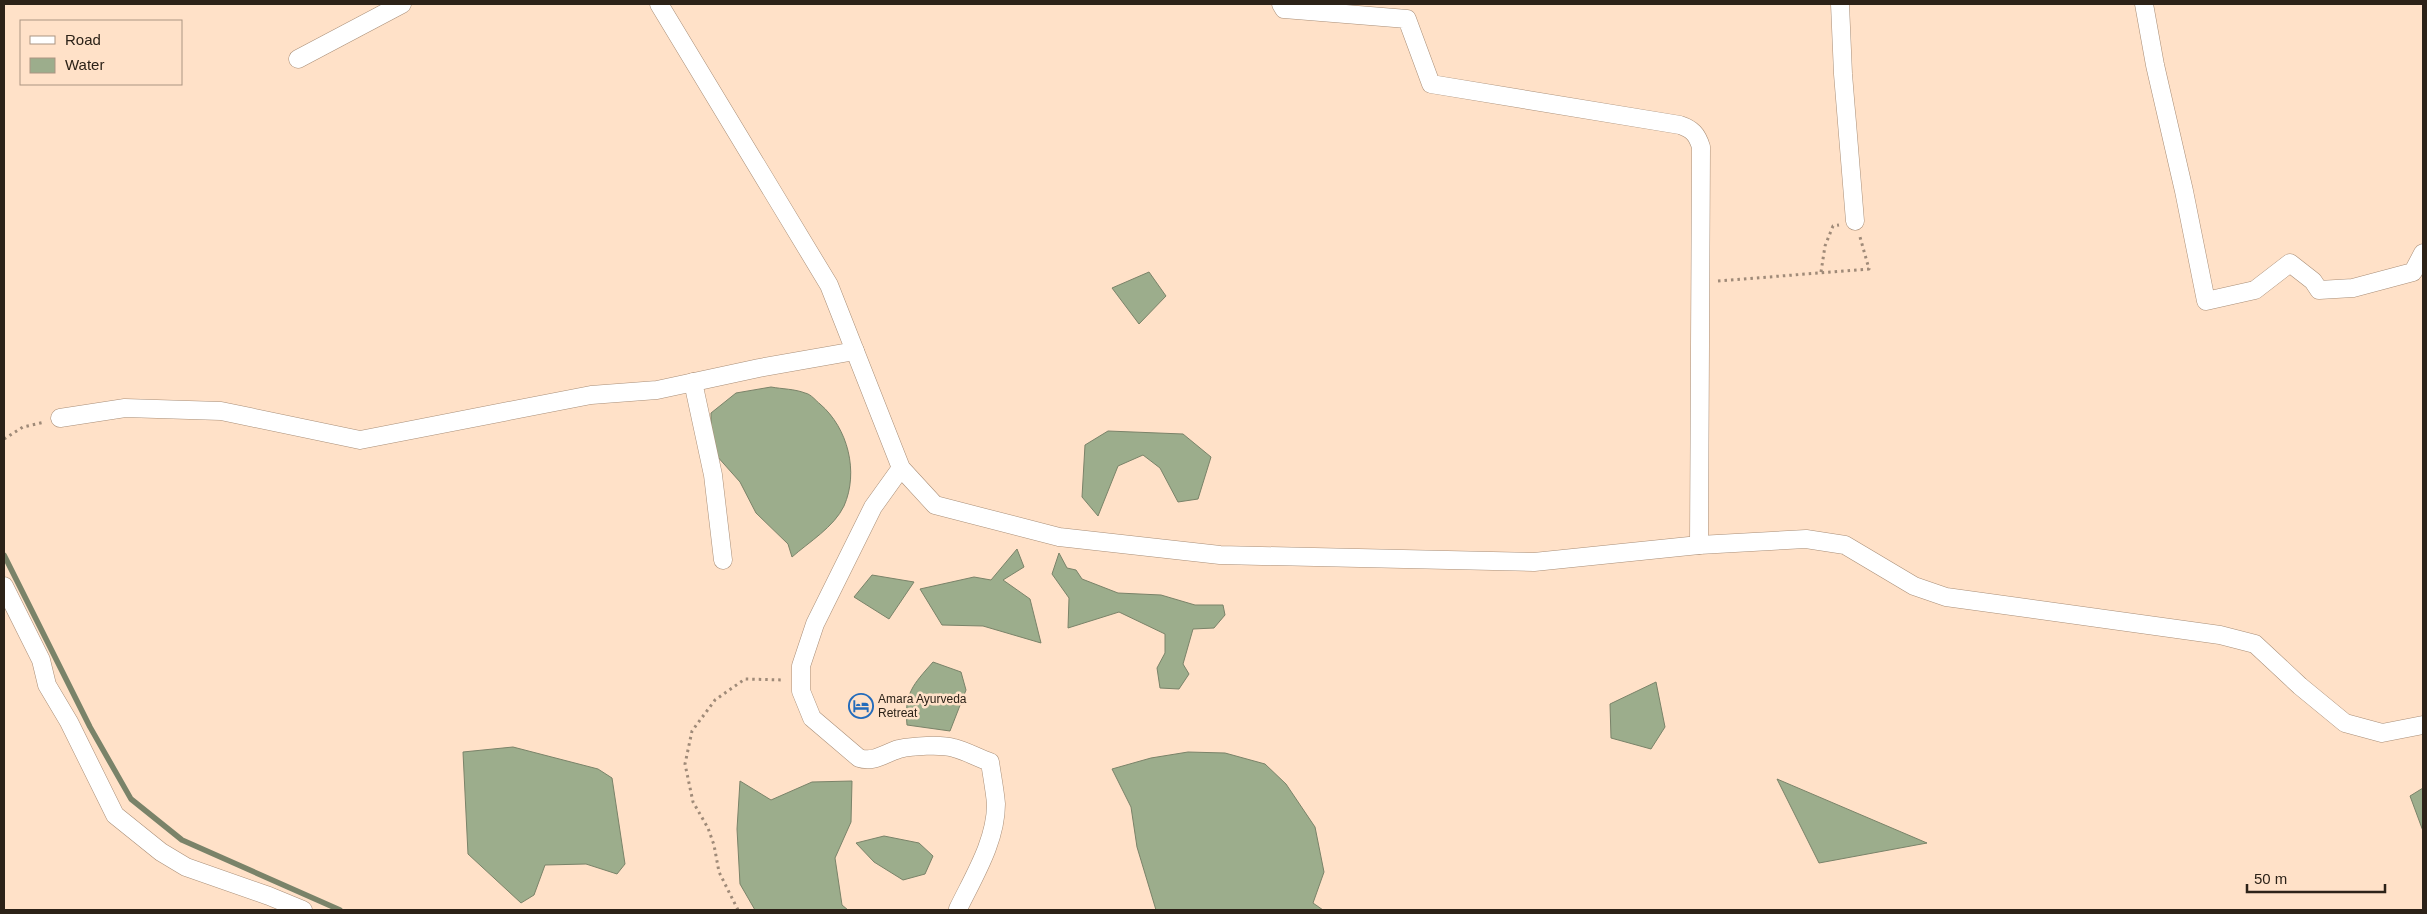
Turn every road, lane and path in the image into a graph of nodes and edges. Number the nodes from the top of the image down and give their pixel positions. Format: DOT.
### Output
graph roads {
  1 [pos="402,4"];
  2 [pos="659,4"];
  3 [pos="1281,4"];
  4 [pos="1840,4"];
  5 [pos="2144,4"];
  6 [pos="298,59"];
  7 [pos="1855,220"];
  8 [pos="2423,253"];
  9 [pos="1821,272"];
  10 [pos="1700,282"];
  11 [pos="855,351"];
  12 [pos="693,382"];
  13 [pos="60,418"];
  14 [pos="4,439"];
  15 [pos="900,468"];
  16 [pos="1699,545"];
  17 [pos="723,560"];
  18 [pos="4,586"];
  19 [pos="799,680"];
  20 [pos="2423,725"];
  21 [pos="958,909"];
  22 [pos="302,910"];
  23 [pos="738,910"];
  1 -- 6 [label="street"];
  2 -- 11 [label="street"];
  3 -- 10 [label="street"];
  4 -- 7 [label="street"];
  5 -- 8 [label="street"];
  7 -- 9 [label="path"];
  7 -- 9 [label="path"];
  9 -- 10 [label="path"];
  10 -- 16 [label="street"];
  11 -- 12 [label="street"];
  11 -- 15 [label="street"];
  12 -- 13 [label="street"];
  12 -- 17 [label="street"];
  13 -- 14 [label="path"];
  15 -- 16 [label="street"];
  15 -- 19 [label="street"];
  16 -- 20 [label="street"];
  18 -- 22 [label="street"];
  19 -- 21 [label="street"];
  19 -- 23 [label="path"];
}
